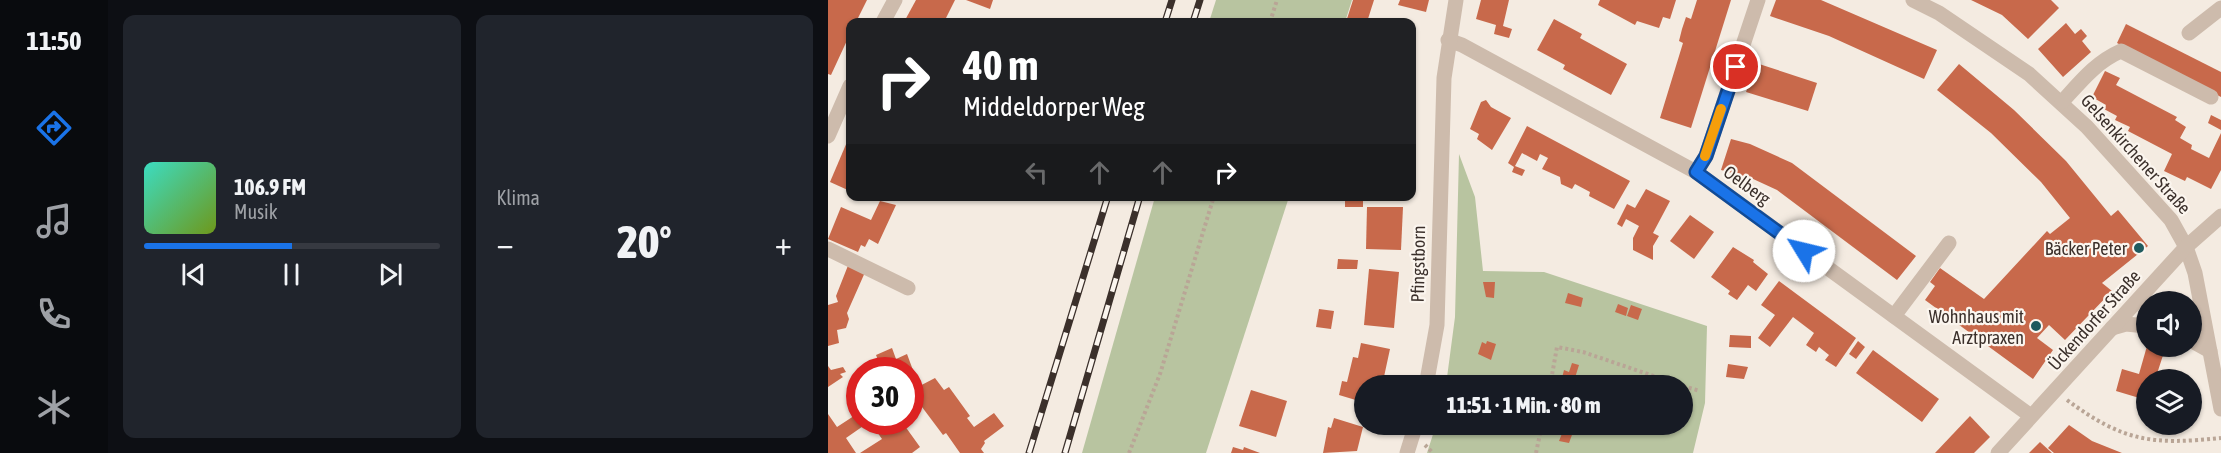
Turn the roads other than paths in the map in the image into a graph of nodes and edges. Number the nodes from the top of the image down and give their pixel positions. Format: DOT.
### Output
graph roads {
  1 [pos="895,0"];
  2 [pos="1456,0"];
  3 [pos="1758,0"];
  4 [pos="1913,0"];
  5 [pos="2221,8"];
  6 [pos="885,18"];
  7 [pos="2189,33"];
  8 [pos="1448,40"];
  9 [pos="846,95"];
  10 [pos="2211,96"];
  11 [pos="2062,102"];
  12 [pos="828,136"];
  13 [pos="1696,172"];
  14 [pos="2221,216"];
  15 [pos="1949,243"];
  16 [pos="2186,247"];
  17 [pos="828,249"];
  18 [pos="908,288"];
  19 [pos="1894,316"];
  20 [pos="2136,325"];
  21 [pos="2112,328"];
  22 [pos="2202,347"];
  23 [pos="2210,351"];
  24 [pos="1428,375"];
  25 [pos="2221,409"];
  26 [pos="2031,416"];
  27 [pos="1413,435"];
  28 [pos="1407,453"];
  29 [pos="1998,453"];
  1 -- 6 [label="street"];
  2 -- 8 [label="street, Pfingstborn"];
  3 -- 13 [label="street"];
  4 -- 11 [label="street, Gelsenkirchener Straße"];
  5 -- 7 [label="street"];
  8 -- 13 [label="street, Oelberg"];
  8 -- 24 [label="street, Pfingstborn"];
  9 -- 12 [label="street"];
  10 -- 11 [label="street"];
  11 -- 16 [label="street, Gelsenkirchener Straße"];
  13 -- 19 [label="street, Oelberg"];
  14 -- 16 [label="street, Ückendorfer Straße"];
  15 -- 19 [label="street"];
  16 -- 21 [label="street, Ückendorfer Straße"];
  16 -- 23 [label="street, Gelsenkirchener Straße"];
  17 -- 18 [label="street"];
  19 -- 26 [label="street, Oelberg"];
  20 -- 21 [label="street"];
  21 -- 26 [label="street, Ückendorfer Straße"];
  22 -- 23 [label="street"];
  23 -- 25 [label="street, Gelsenkirchener Straße"];
  26 -- 29 [label="street, Ückendorfer Straße"];
  27 -- 28 [label="street"];
}
